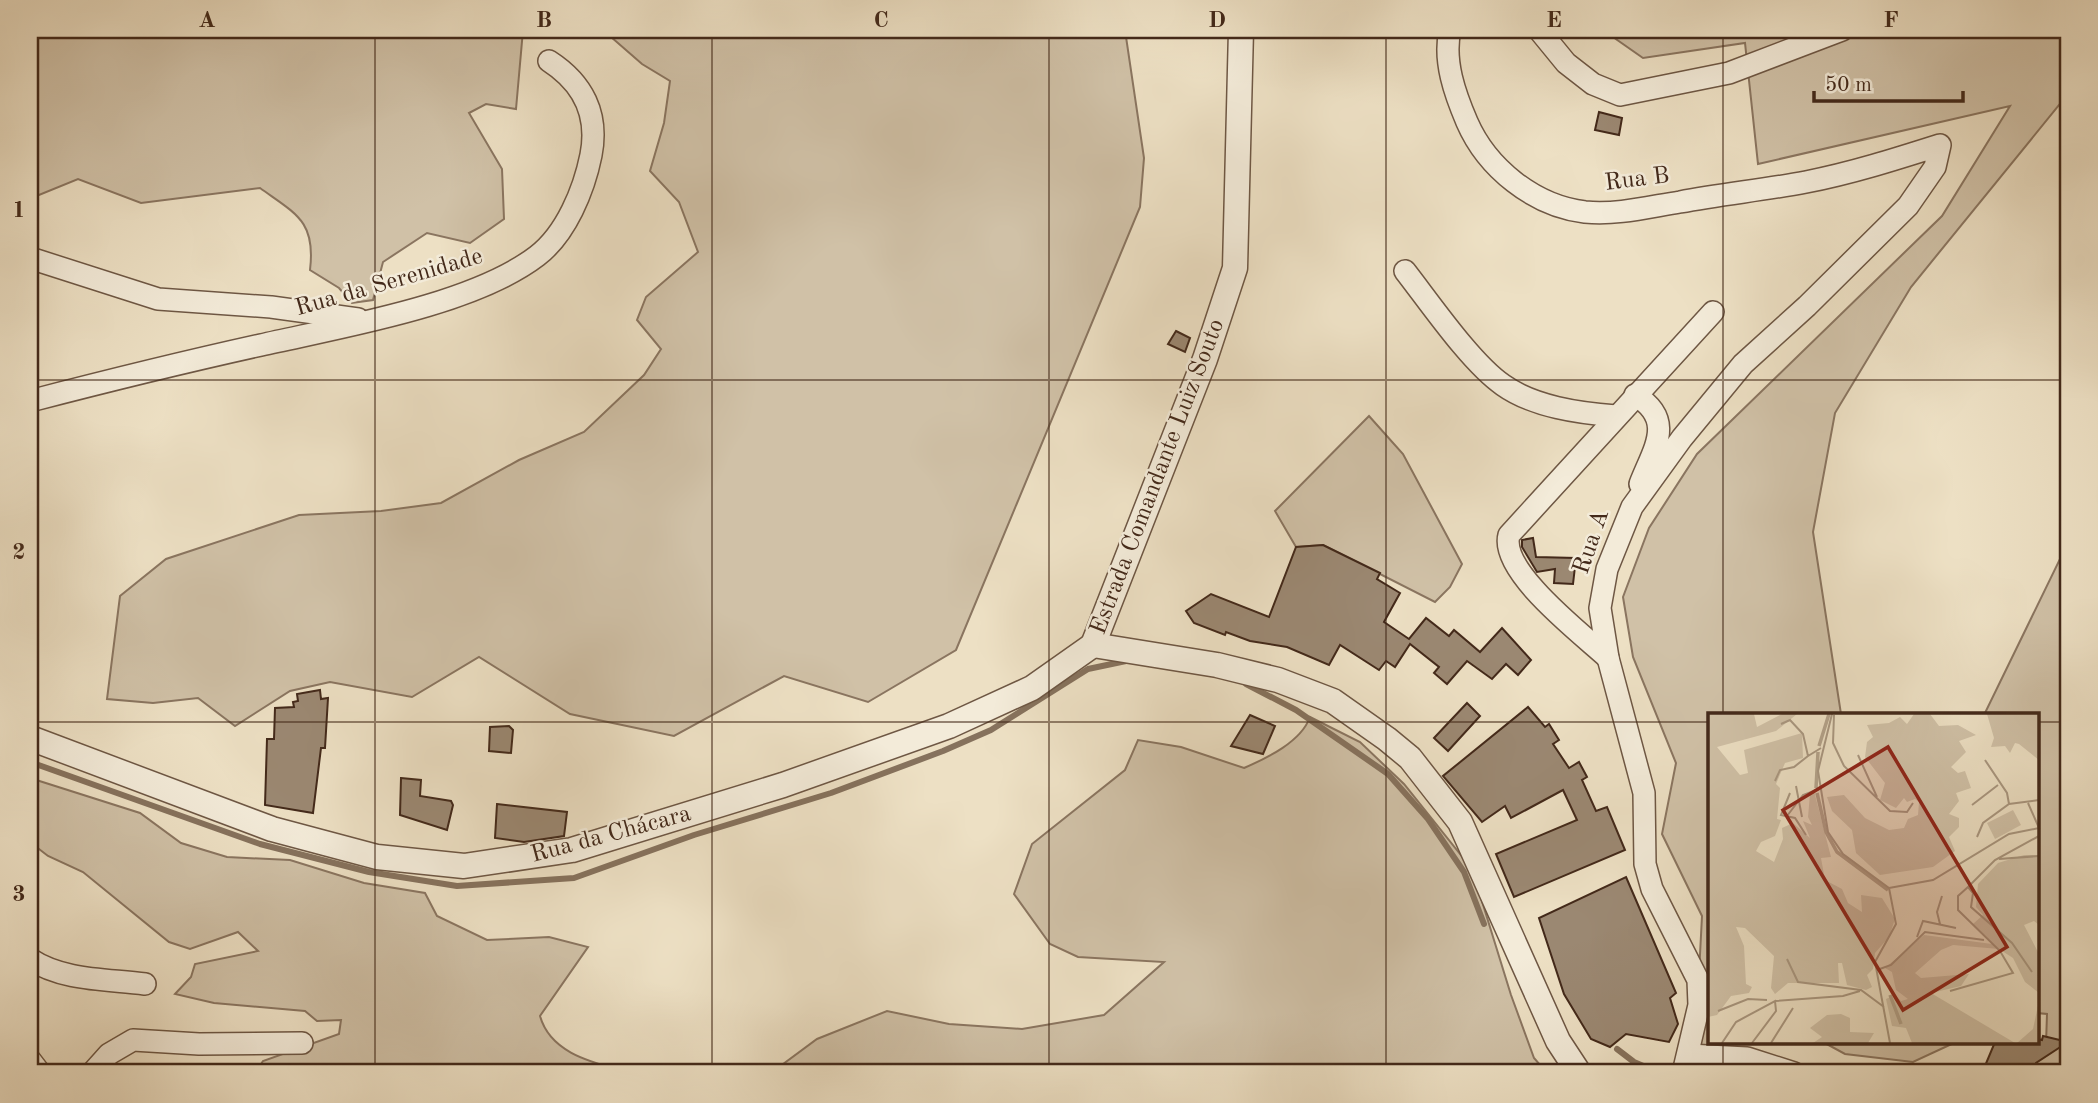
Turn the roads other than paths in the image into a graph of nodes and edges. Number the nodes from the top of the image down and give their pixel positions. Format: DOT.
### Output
graph roads {
  1 [pos="1241,30"];
  2 [pos="1450,30"];
  3 [pos="1539,30"];
  4 [pos="1842,30"];
  5 [pos="549,61"];
  6 [pos="1940,145"];
  7 [pos="30,258"];
  8 [pos="1405,271"];
  9 [pos="1713,312"];
  10 [pos="370,320"];
  11 [pos="1635,396"];
  12 [pos="30,401"];
  13 [pos="1616,416"];
  14 [pos="1632,507"];
  15 [pos="1093,645"];
  16 [pos="1608,658"];
  17 [pos="30,738"];
  18 [pos="30,958"];
  19 [pos="145,984"];
  20 [pos="302,1043"];
  21 [pos="30,1060"];
  22 [pos="1685,1064"];
  23 [pos="40,1073"];
  24 [pos="92,1073"];
  25 [pos="1579,1073"];
  26 [pos="1794,1073"];
  1 -- 15 [label="street, Estrada Comandante Luiz Souto"];
  2 -- 6 [label="street, Rua B"];
  3 -- 4 [label="street"];
  5 -- 10 [label="street, Rua da Serenidade"];
  6 -- 14 [label="street, Rua A"];
  7 -- 10 [label="street"];
  8 -- 13 [label="street"];
  9 -- 11 [label="street"];
  10 -- 12 [label="street, Rua da Serenidade"];
  11 -- 13 [label="street"];
  11 -- 14 [label="street"];
  13 -- 16 [label="street"];
  14 -- 16 [label="street, Rua A"];
  15 -- 17 [label="street, Rua da Chácara"];
  15 -- 25 [label="street, Estrada Comandante Luiz Souto"];
  16 -- 22 [label="street, Rua A"];
  18 -- 19 [label="street"];
  20 -- 24 [label="street"];
  21 -- 23 [label="street"];
  22 -- 26 [label="street, Rua A"];
}
